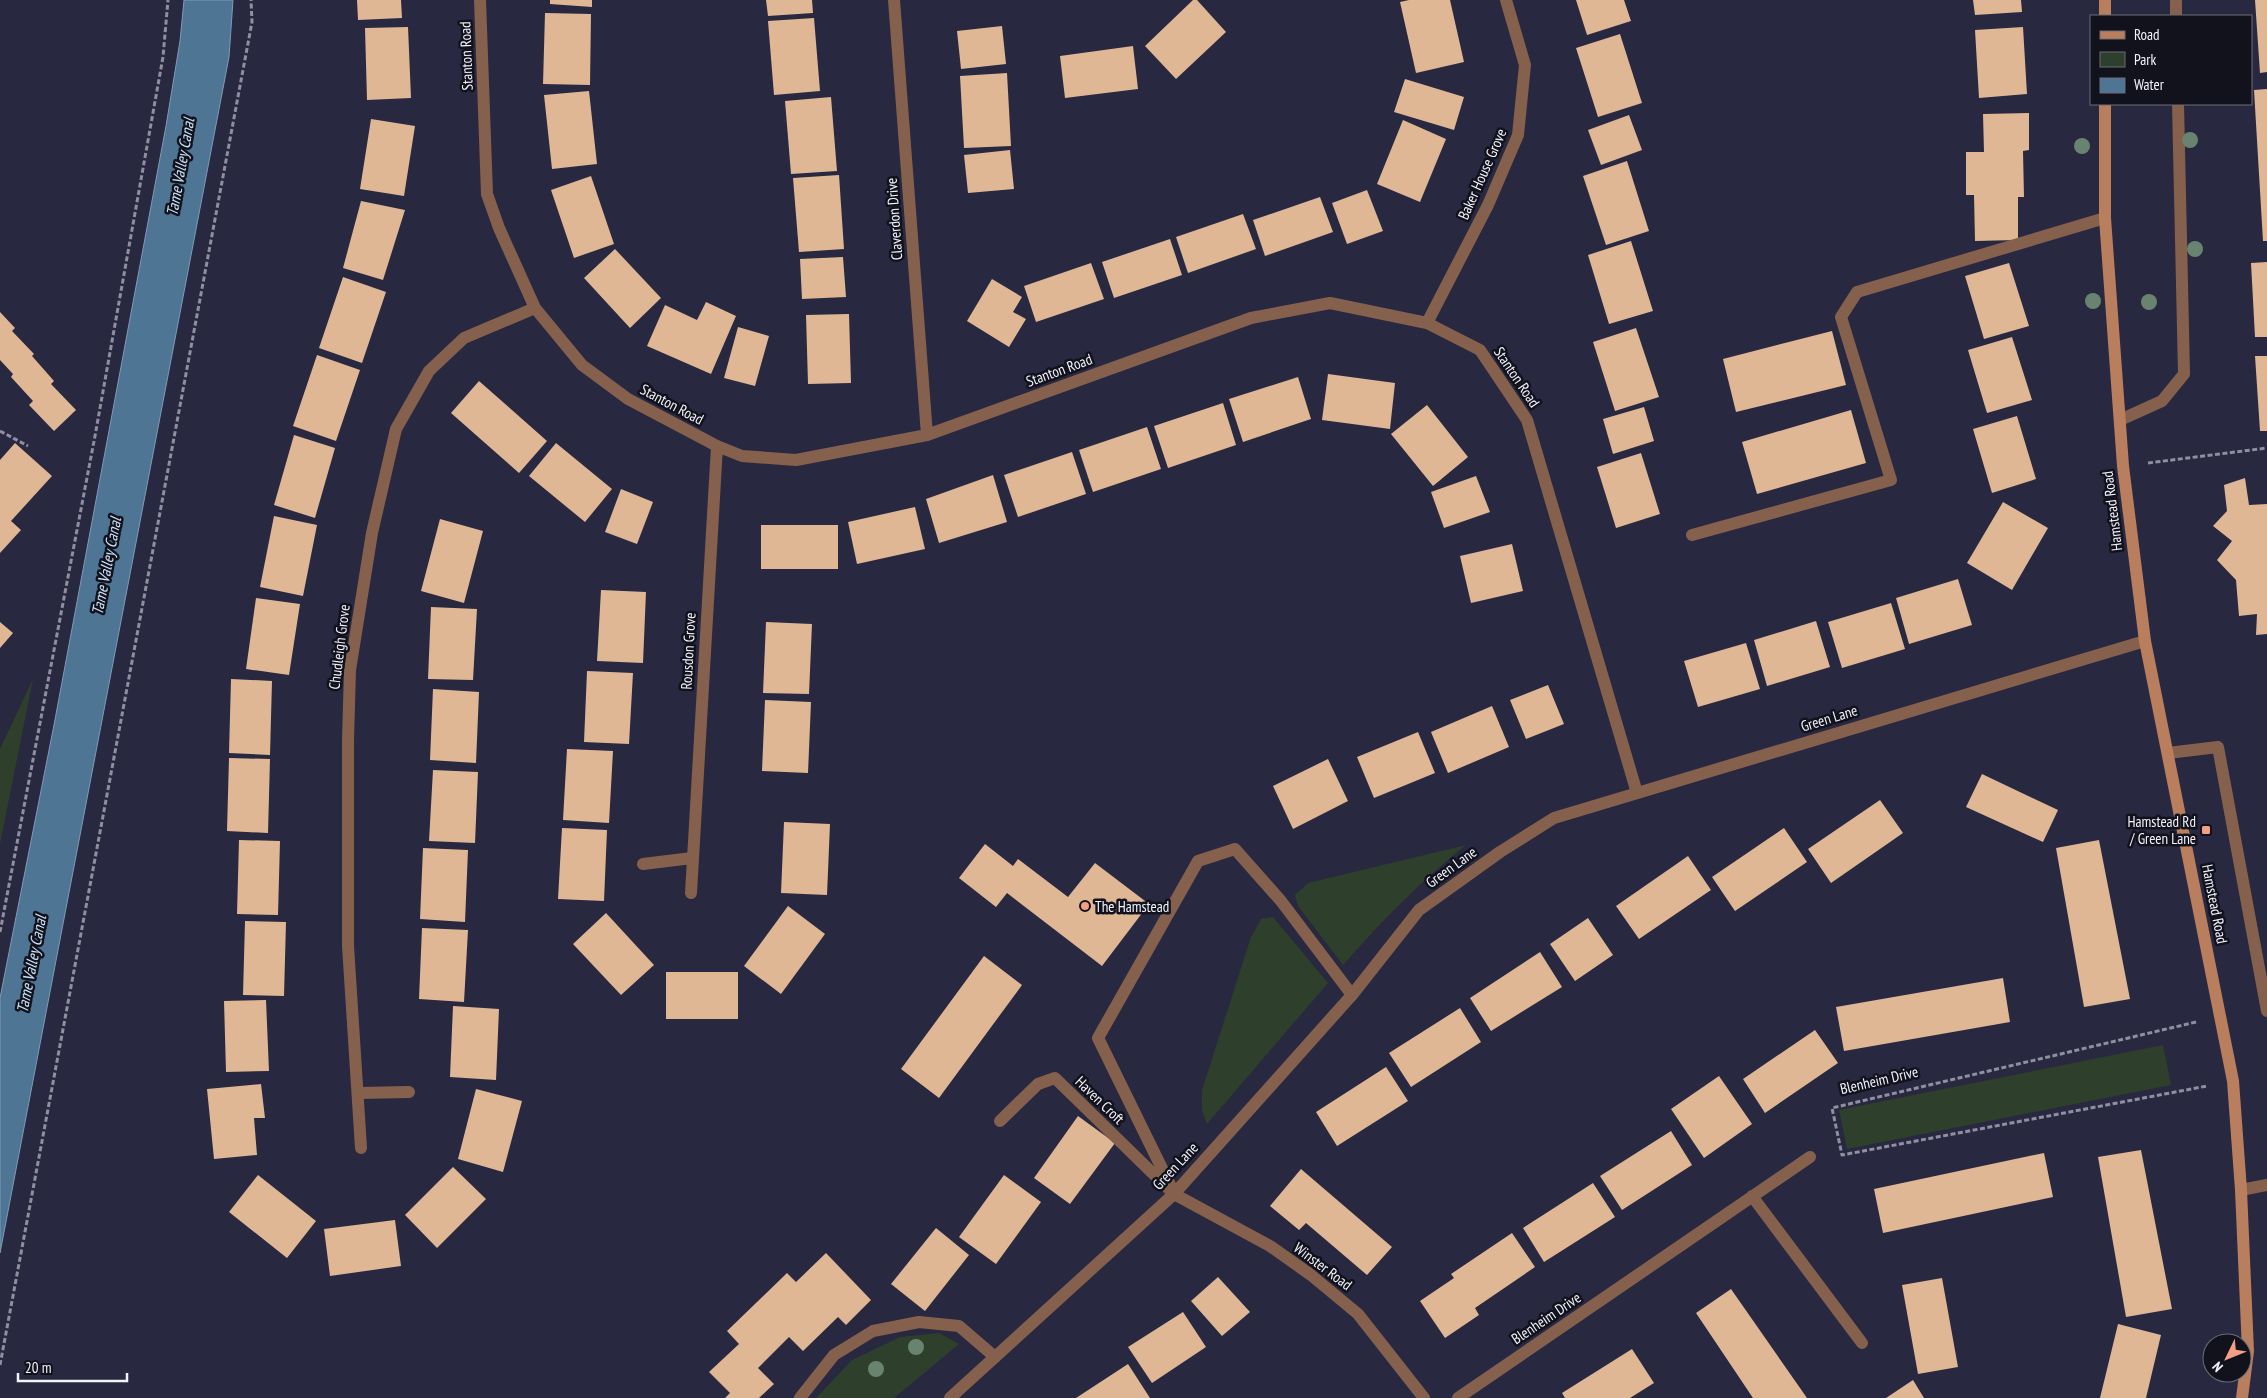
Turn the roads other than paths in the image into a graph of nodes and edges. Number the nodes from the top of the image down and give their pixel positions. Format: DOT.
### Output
graph roads {
  1 [pos="480,0"];
  2 [pos="894,0"];
  3 [pos="1506,0"];
  4 [pos="2105,0"];
  5 [pos="2176,0"];
  6 [pos="2105,15"];
  7 [pos="2176,15"];
  8 [pos="2105,105"];
  9 [pos="2178,105"];
  10 [pos="2105,218"];
  11 [pos="535,308"];
  12 [pos="1427,323"];
  13 [pos="2120,420"];
  14 [pos="927,435"];
  15 [pos="716,446"];
  16 [pos="1692,535"];
  17 [pos="2144,641"];
  18 [pos="2168,754"];
  19 [pos="1637,793"];
  20 [pos="692,858"];
  21 [pos="643,864"];
  22 [pos="691,893"];
  23 [pos="1352,995"];
  24 [pos="2267,1011"];
  25 [pos="409,1092"];
  26 [pos="359,1093"];
  27 [pos="1000,1121"];
  28 [pos="361,1148"];
  29 [pos="1810,1157"];
  30 [pos="2267,1185"];
  31 [pos="2241,1190"];
  32 [pos="1174,1194"];
  33 [pos="1752,1196"];
  34 [pos="1862,1343"];
  35 [pos="995,1357"];
  36 [pos="800,1398"];
  37 [pos="950,1398"];
  38 [pos="1424,1398"];
  39 [pos="1458,1398"];
  40 [pos="2242,1398"];
  1 -- 11 [label="street, Stanton Road"];
  2 -- 14 [label="street, Claverdon Drive"];
  3 -- 12 [label="street, Baker House Grove"];
  4 -- 6 [label="main road"];
  5 -- 7 [label="street"];
  8 -- 10 [label="main road, Hamstead Road"];
  9 -- 13 [label="street"];
  10 -- 13 [label="main road, Hamstead Road"];
  10 -- 16 [label="street"];
  11 -- 15 [label="street, Stanton Road"];
  11 -- 26 [label="street, Chudleigh Grove"];
  12 -- 14 [label="street, Stanton Road"];
  12 -- 19 [label="street, Stanton Road"];
  13 -- 17 [label="main road, Hamstead Road"];
  14 -- 15 [label="street, Stanton Road"];
  15 -- 20 [label="street, Rousdon Grove"];
  17 -- 18 [label="main road, Hamstead Road"];
  17 -- 19 [label="street, Green Lane"];
  18 -- 24 [label="street"];
  18 -- 31 [label="main road, Hamstead Road"];
  19 -- 23 [label="street, Green Lane"];
  20 -- 21 [label="street"];
  20 -- 22 [label="street, Rousdon Grove"];
  23 -- 32 [label="street, Green Lane"];
  23 -- 32 [label="street"];
  25 -- 26 [label="street"];
  26 -- 28 [label="street, Chudleigh Grove"];
  27 -- 32 [label="street, Haven Croft"];
  29 -- 33 [label="street, Blenheim Drive"];
  30 -- 31 [label="street"];
  31 -- 40 [label="main road, Hamstead Road"];
  32 -- 35 [label="street, Green Lane"];
  32 -- 38 [label="street, Winster Road"];
  33 -- 34 [label="street"];
  33 -- 39 [label="street, Blenheim Drive"];
  35 -- 36 [label="street"];
  35 -- 37 [label="street, Green Lane"];
}
